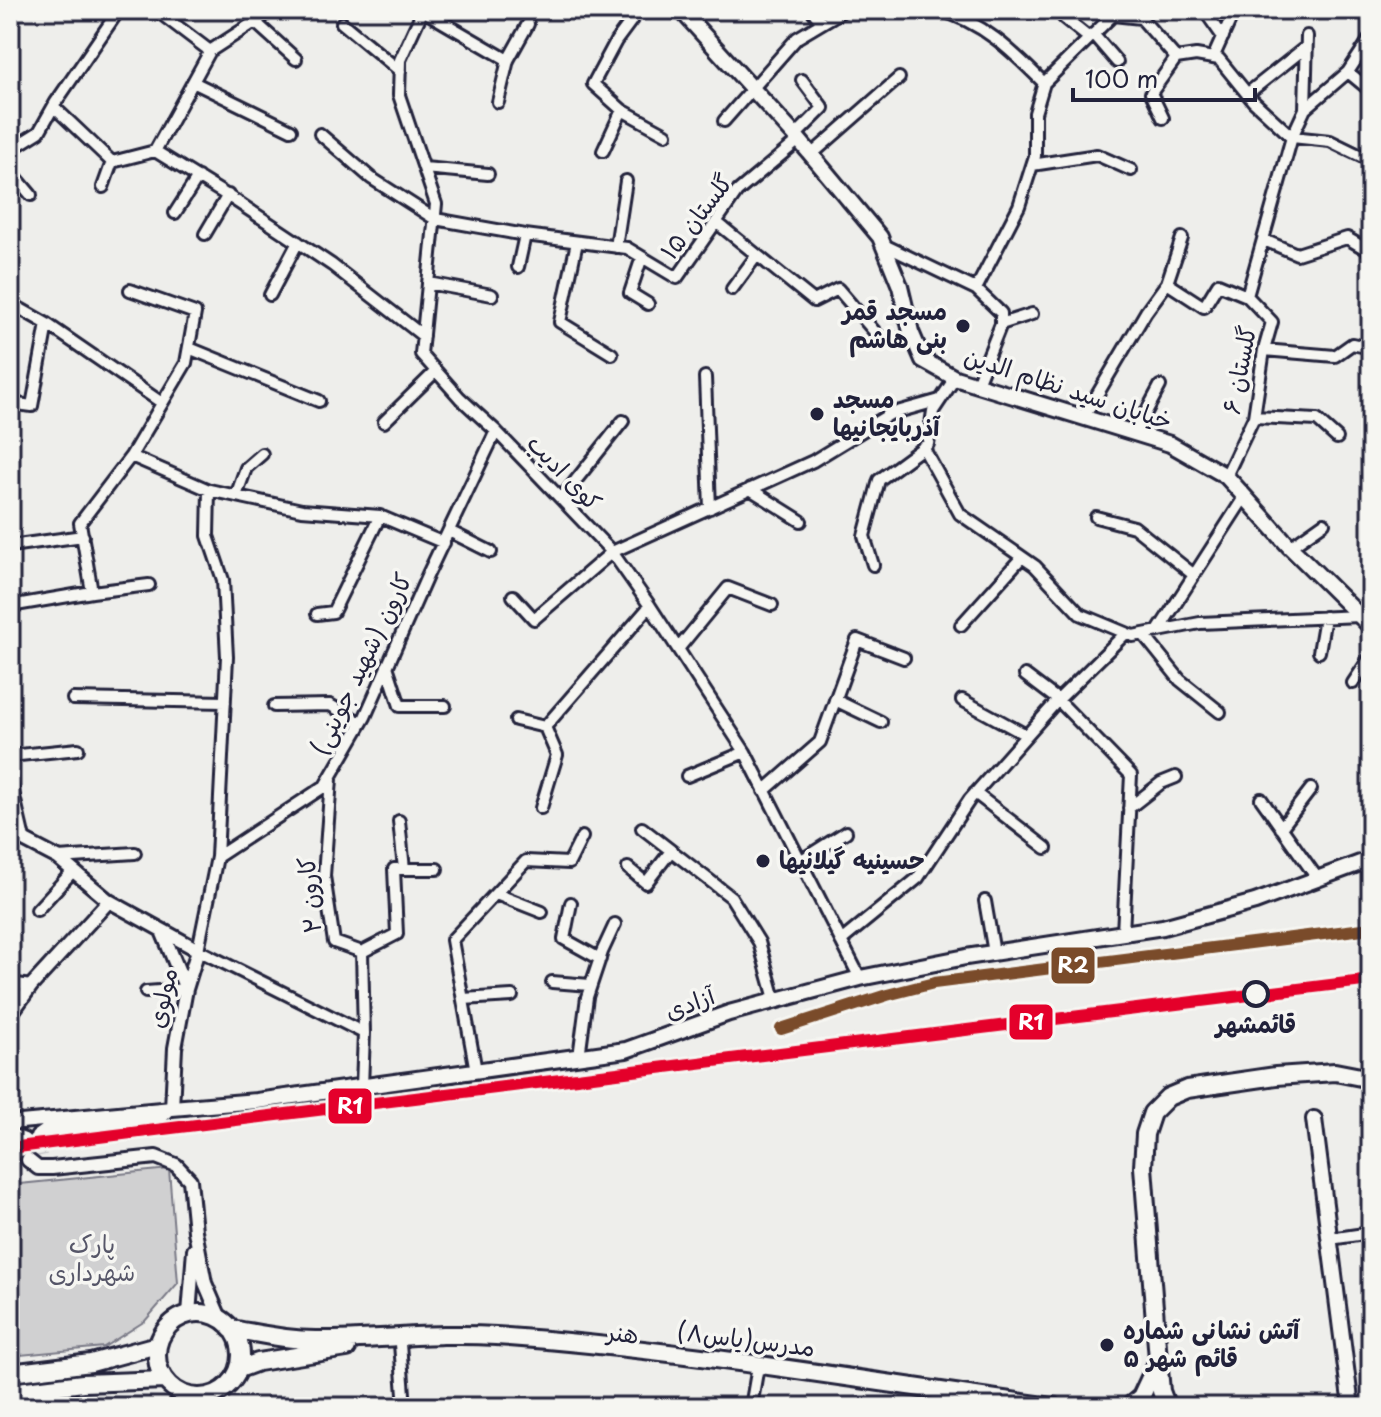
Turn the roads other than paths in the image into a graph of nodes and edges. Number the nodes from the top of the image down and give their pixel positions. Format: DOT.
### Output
graph roads {
  1 [pos="119,10"];
  2 [pos="156,10"];
  3 [pos="273,10"];
  4 [pos="423,10"];
  5 [pos="639,10"];
  6 [pos="681,10"];
  7 [pos="812,10"];
  8 [pos="843,10"];
  9 [pos="938,10"];
  10 [pos="1204,10"];
  11 [pos="1142,14"];
  12 [pos="1232,16"];
  13 [pos="1064,18"];
  14 [pos="255,22"];
  15 [pos="342,23"];
  16 [pos="822,23"];
  17 [pos="528,24"];
  18 [pos="1091,36"];
  19 [pos="1223,37"];
  20 [pos="1371,37"];
  21 [pos="210,51"];
  22 [pos="1176,58"];
  23 [pos="1213,58"];
  24 [pos="296,59"];
  25 [pos="508,60"];
  26 [pos="1117,62"];
  27 [pos="400,71"];
  28 [pos="1348,72"];
  29 [pos="899,78"];
  30 [pos="802,80"];
  31 [pos="193,82"];
  32 [pos="1044,83"];
  33 [pos="753,90"];
  34 [pos="1371,91"];
  35 [pos="1247,94"];
  36 [pos="498,102"];
  37 [pos="54,107"];
  38 [pos="1305,109"];
  39 [pos="622,110"];
  40 [pos="1163,118"];
  41 [pos="724,121"];
  42 [pos="291,130"];
  43 [pos="320,134"];
  44 [pos="666,134"];
  45 [pos="1292,137"];
  46 [pos="797,138"];
  47 [pos="10,150"];
  48 [pos="155,151"];
  49 [pos="603,151"];
  50 [pos="811,155"];
  51 [pos="1367,159"];
  52 [pos="112,162"];
  53 [pos="1032,165"];
  54 [pos="424,168"];
  55 [pos="10,170"];
  56 [pos="1131,170"];
  57 [pos="488,174"];
  58 [pos="198,177"];
  59 [pos="626,181"];
  60 [pos="103,187"];
  61 [pos="31,195"];
  62 [pos="228,195"];
  63 [pos="175,213"];
  64 [pos="435,219"];
  65 [pos="716,222"];
  66 [pos="205,234"];
  67 [pos="525,235"];
  68 [pos="1182,238"];
  69 [pos="1264,240"];
  70 [pos="298,242"];
  71 [pos="577,242"];
  72 [pos="884,245"];
  73 [pos="616,247"];
  74 [pos="1371,252"];
  75 [pos="757,255"];
  76 [pos="642,257"];
  77 [pos="518,267"];
  78 [pos="428,283"];
  79 [pos="1167,283"];
  80 [pos="732,289"];
  81 [pos="976,289"];
  82 [pos="130,290"];
  83 [pos="270,295"];
  84 [pos="492,295"];
  85 [pos="1247,296"];
  86 [pos="10,303"];
  87 [pos="648,304"];
  88 [pos="1032,314"];
  89 [pos="47,324"];
  90 [pos="1001,324"];
  91 [pos="423,336"];
  92 [pos="914,341"];
  93 [pos="189,348"];
  94 [pos="1371,348"];
  95 [pos="1264,350"];
  96 [pos="612,354"];
  97 [pos="436,371"];
  98 [pos="705,377"];
  99 [pos="955,378"];
  100 [pos="977,384"];
  101 [pos="1160,386"];
  102 [pos="940,400"];
  103 [pos="319,401"];
  104 [pos="10,403"];
  105 [pos="162,403"];
  106 [pos="1084,417"];
  107 [pos="1254,417"];
  108 [pos="623,421"];
  109 [pos="384,422"];
  110 [pos="496,431"];
  111 [pos="1135,433"];
  112 [pos="1337,438"];
  113 [pos="923,447"];
  114 [pos="262,454"];
  115 [pos="131,456"];
  116 [pos="1226,476"];
  117 [pos="750,489"];
  118 [pos="209,490"];
  119 [pos="236,496"];
  120 [pos="1245,496"];
  121 [pos="561,499"];
  122 [pos="710,508"];
  123 [pos="380,516"];
  124 [pos="1096,517"];
  125 [pos="801,521"];
  126 [pos="1324,523"];
  127 [pos="449,531"];
  128 [pos="83,536"];
  129 [pos="444,543"];
  130 [pos="10,546"];
  131 [pos="1290,547"];
  132 [pos="491,552"];
  133 [pos="612,552"];
  134 [pos="1022,557"];
  135 [pos="873,565"];
  136 [pos="1194,575"];
  137 [pos="149,585"];
  138 [pos="92,592"];
  139 [pos="513,596"];
  140 [pos="772,605"];
  141 [pos="10,606"];
  142 [pos="650,606"];
  143 [pos="317,614"];
  144 [pos="1325,617"];
  145 [pos="1366,622"];
  146 [pos="961,625"];
  147 [pos="1158,631"];
  148 [pos="1126,633"];
  149 [pos="1143,634"];
  150 [pos="678,649"];
  151 [pos="1319,652"];
  152 [pos="1371,656"];
  153 [pos="904,658"];
  154 [pos="387,666"];
  155 [pos="1025,675"];
  156 [pos="1353,683"];
  157 [pos="73,699"];
  158 [pos="835,700"];
  159 [pos="962,700"];
  160 [pos="1058,700"];
  161 [pos="225,702"];
  162 [pos="274,706"];
  163 [pos="445,706"];
  164 [pos="1220,712"];
  165 [pos="516,720"];
  166 [pos="881,722"];
  167 [pos="361,723"];
  168 [pos="545,727"];
  169 [pos="1026,735"];
  170 [pos="78,749"];
  171 [pos="745,752"];
  172 [pos="10,756"];
  173 [pos="331,775"];
  174 [pos="687,776"];
  175 [pos="1176,777"];
  176 [pos="10,779"];
  177 [pos="1311,789"];
  178 [pos="764,791"];
  179 [pos="975,793"];
  180 [pos="1261,799"];
  181 [pos="541,808"];
  182 [pos="1129,808"];
  183 [pos="399,821"];
  184 [pos="642,828"];
  185 [pos="1281,828"];
  186 [pos="846,832"];
  187 [pos="10,833"];
  188 [pos="582,837"];
  189 [pos="24,839"];
  190 [pos="1046,848"];
  191 [pos="671,851"];
  192 [pos="135,853"];
  193 [pos="217,857"];
  194 [pos="58,858"];
  195 [pos="1371,859"];
  196 [pos="800,861"];
  197 [pos="628,868"];
  198 [pos="404,869"];
  199 [pos="437,869"];
  200 [pos="73,871"];
  201 [pos="1317,878"];
  202 [pos="496,894"];
  203 [pos="109,901"];
  204 [pos="985,901"];
  205 [pos="571,903"];
  206 [pos="37,910"];
  207 [pos="542,912"];
  208 [pos="615,924"];
  209 [pos="162,931"];
  210 [pos="1123,933"];
  211 [pos="841,941"];
  212 [pos="198,950"];
  213 [pos="362,952"];
  214 [pos="994,953"];
  215 [pos="600,959"];
  216 [pos="860,978"];
  217 [pos="552,982"];
  218 [pos="10,983"];
  219 [pos="590,985"];
  220 [pos="31,986"];
  221 [pos="186,989"];
  222 [pos="146,992"];
  223 [pos="512,996"];
  224 [pos="463,999"];
  225 [pos="775,999"];
  226 [pos="10,1015"];
  227 [pos="364,1033"];
  228 [pos="579,1057"];
  229 [pos="476,1071"];
  230 [pos="1371,1079"];
  231 [pos="362,1087"];
  232 [pos="172,1108"];
  233 [pos="1314,1119"];
  234 [pos="10,1123"];
  235 [pos="10,1135"];
  236 [pos="35,1158"];
  237 [pos="195,1231"];
  238 [pos="1371,1233"];
  239 [pos="1330,1239"];
  240 [pos="189,1314"];
  241 [pos="226,1324"];
  242 [pos="400,1344"];
  243 [pos="157,1345"];
  244 [pos="1158,1359"];
  245 [pos="239,1369"];
  246 [pos="757,1372"];
  247 [pos="10,1373"];
  248 [pos="165,1380"];
  249 [pos="10,1392"];
  250 [pos="185,1401"];
  251 [pos="405,1407"];
  252 [pos="751,1407"];
  253 [pos="1002,1407"];
  254 [pos="1054,1407"];
  255 [pos="1129,1407"];
  256 [pos="1167,1407"];
  257 [pos="1351,1407"];
  1 -- 37 [label="street"];
  2 -- 21 [label="street"];
  3 -- 14 [label="street"];
  4 -- 25 [label="street"];
  4 -- 27 [label="street, کوی ادیب"];
  5 -- 39 [label="street"];
  6 -- 33 [label="main road, خیابان سید نظام الدین"];
  7 -- 16 [label="street"];
  8 -- 16 [label="street"];
  9 -- 32 [label="street"];
  10 -- 19 [label="street"];
  11 -- 18 [label="street"];
  11 -- 22 [label="street"];
  12 -- 19 [label="street"];
  13 -- 18 [label="street"];
  14 -- 21 [label="street"];
  14 -- 24 [label="street"];
  15 -- 27 [label="street"];
  16 -- 33 [label="street"];
  17 -- 25 [label="street"];
  18 -- 26 [label="street"];
  18 -- 32 [label="street"];
  19 -- 23 [label="street"];
  20 -- 28 [label="street"];
  21 -- 31 [label="street"];
  22 -- 23 [label="street"];
  22 -- 40 [label="street"];
  23 -- 35 [label="street"];
  25 -- 36 [label="street"];
  27 -- 54 [label="street, کوی ادیب"];
  28 -- 34 [label="street"];
  28 -- 38 [label="street"];
  29 -- 50 [label="street"];
  30 -- 46 [label="street, گلستان ۱۵"];
  31 -- 42 [label="street"];
  31 -- 48 [label="street"];
  32 -- 53 [label="street"];
  33 -- 41 [label="street"];
  33 -- 46 [label="main road, خیابان سید نظام الدین"];
  35 -- 38 [label="street"];
  35 -- 45 [label="street"];
  37 -- 47 [label="street"];
  37 -- 52 [label="street"];
  38 -- 45 [label="street, گلستان ۶"];
  39 -- 44 [label="street"];
  39 -- 49 [label="street"];
  43 -- 64 [label="street"];
  45 -- 51 [label="street"];
  45 -- 69 [label="street, گلستان ۶"];
  46 -- 50 [label="main road, خیابان سید نظام الدین"];
  46 -- 65 [label="street, گلستان ۱۵"];
  48 -- 52 [label="street"];
  48 -- 58 [label="street"];
  50 -- 72 [label="main road, خیابان سید نظام الدین"];
  52 -- 60 [label="street"];
  53 -- 56 [label="street"];
  53 -- 81 [label="street"];
  54 -- 57 [label="street"];
  54 -- 64 [label="street, کوی ادیب"];
  55 -- 61 [label="street"];
  58 -- 62 [label="street"];
  58 -- 63 [label="street"];
  59 -- 73 [label="street"];
  62 -- 66 [label="street"];
  62 -- 70 [label="street"];
  64 -- 67 [label="street, گلستان ۱۵"];
  64 -- 78 [label="street, کوی ادیب"];
  65 -- 75 [label="street"];
  65 -- 76 [label="street, گلستان ۱۵"];
  67 -- 71 [label="street, گلستان ۱۵"];
  67 -- 77 [label="street"];
  68 -- 79 [label="street"];
  69 -- 74 [label="street"];
  69 -- 85 [label="street, گلستان ۶"];
  70 -- 83 [label="street"];
  70 -- 91 [label="street"];
  71 -- 73 [label="street, گلستان ۱۵"];
  71 -- 96 [label="street"];
  72 -- 81 [label="street"];
  72 -- 92 [label="main road, خیابان سید نظام الدین"];
  73 -- 76 [label="street, گلستان ۱۵"];
  75 -- 80 [label="street"];
  75 -- 92 [label="street"];
  76 -- 87 [label="street"];
  78 -- 84 [label="street"];
  78 -- 91 [label="street, کوی ادیب"];
  79 -- 85 [label="street"];
  79 -- 106 [label="street"];
  81 -- 90 [label="street"];
  82 -- 93 [label="street"];
  85 -- 95 [label="street, گلستان ۶"];
  86 -- 89 [label="street"];
  88 -- 90 [label="street"];
  89 -- 104 [label="street"];
  89 -- 105 [label="street"];
  90 -- 100 [label="street"];
  91 -- 97 [label="street, کوی ادیب"];
  92 -- 99 [label="main road, خیابان سید نظام الدین"];
  93 -- 103 [label="street"];
  93 -- 105 [label="street"];
  94 -- 95 [label="street"];
  95 -- 107 [label="street, گلستان ۶"];
  97 -- 109 [label="street"];
  97 -- 110 [label="street, کوی ادیب"];
  98 -- 122 [label="street"];
  99 -- 100 [label="main road, خیابان سید نظام الدین"];
  99 -- 102 [label="street"];
  100 -- 106 [label="main road, خیابان سید نظام الدین"];
  101 -- 111 [label="street"];
  102 -- 113 [label="street"];
  102 -- 117 [label="street"];
  105 -- 115 [label="street"];
  106 -- 111 [label="main road, خیابان سید نظام الدین"];
  107 -- 112 [label="street"];
  107 -- 116 [label="street, گلستان ۶"];
  108 -- 121 [label="street"];
  110 -- 121 [label="street, کوی ادیب"];
  110 -- 127 [label="street, کارون (شهید جوینی)"];
  111 -- 116 [label="main road, خیابان سید نظام الدین"];
  113 -- 134 [label="street"];
  113 -- 135 [label="street"];
  114 -- 119 [label="street"];
  115 -- 118 [label="street"];
  115 -- 128 [label="street"];
  116 -- 120 [label="main road, خیابان سید نظام الدین"];
  117 -- 122 [label="street"];
  117 -- 125 [label="street"];
  118 -- 119 [label="street"];
  118 -- 161 [label="street"];
  119 -- 123 [label="street"];
  120 -- 131 [label="main road, خیابان سید نظام الدین"];
  120 -- 136 [label="street"];
  121 -- 133 [label="street, کوی ادیب"];
  122 -- 133 [label="street"];
  123 -- 129 [label="street"];
  123 -- 143 [label="street"];
  124 -- 136 [label="street"];
  126 -- 131 [label="street"];
  127 -- 129 [label="street, کارون (شهید جوینی)"];
  127 -- 132 [label="street"];
  128 -- 130 [label="street"];
  128 -- 138 [label="street"];
  129 -- 154 [label="street, کارون (شهید جوینی)"];
  131 -- 145 [label="main road, خیابان سید نظام الدین"];
  133 -- 139 [label="street"];
  133 -- 142 [label="street, کوی ادیب"];
  134 -- 146 [label="street"];
  134 -- 148 [label="street"];
  136 -- 147 [label="street"];
  137 -- 138 [label="street"];
  138 -- 141 [label="street"];
  140 -- 150 [label="street"];
  142 -- 150 [label="street, کوی ادیب"];
  142 -- 168 [label="street"];
  144 -- 145 [label="street"];
  144 -- 147 [label="street"];
  144 -- 151 [label="street"];
  147 -- 149 [label="street"];
  148 -- 149 [label="street"];
  148 -- 160 [label="street"];
  149 -- 164 [label="street"];
  150 -- 171 [label="street, کوی ادیب"];
  152 -- 156 [label="street"];
  153 -- 158 [label="street"];
  154 -- 163 [label="street"];
  154 -- 167 [label="street, کارون (شهید جوینی)"];
  155 -- 160 [label="street"];
  157 -- 161 [label="street"];
  158 -- 166 [label="street"];
  158 -- 178 [label="street"];
  159 -- 169 [label="street"];
  160 -- 169 [label="street"];
  160 -- 182 [label="street"];
  161 -- 193 [label="street"];
  162 -- 167 [label="street"];
  165 -- 168 [label="street"];
  167 -- 173 [label="street, کارون (شهید جوینی)"];
  168 -- 181 [label="street"];
  169 -- 179 [label="street"];
  170 -- 172 [label="street"];
  171 -- 174 [label="street"];
  171 -- 178 [label="street, کوی ادیب"];
  173 -- 193 [label="street, کارون (شهید جوینی)"];
  173 -- 213 [label="street, کارون ۲"];
  175 -- 182 [label="street"];
  176 -- 189 [label="street"];
  177 -- 185 [label="street"];
  178 -- 196 [label="street, کوی ادیب"];
  179 -- 190 [label="street"];
  179 -- 211 [label="street"];
  180 -- 185 [label="street"];
  182 -- 210 [label="street"];
  183 -- 198 [label="street"];
  184 -- 191 [label="street"];
  185 -- 201 [label="street"];
  186 -- 196 [label="street"];
  187 -- 189 [label="street, مولوی"];
  188 -- 202 [label="street"];
  189 -- 194 [label="street, مولوی"];
  191 -- 197 [label="street"];
  191 -- 225 [label="street"];
  192 -- 194 [label="street"];
  193 -- 212 [label="street"];
  194 -- 200 [label="street, مولوی"];
  195 -- 201 [label="main road, آزادی"];
  196 -- 211 [label="street, کوی ادیب"];
  198 -- 199 [label="street"];
  198 -- 213 [label="street"];
  200 -- 203 [label="street, مولوی"];
  200 -- 206 [label="street"];
  201 -- 210 [label="main road, آزادی"];
  202 -- 207 [label="street"];
  202 -- 224 [label="street"];
  203 -- 209 [label="street, مولوی"];
  203 -- 220 [label="street"];
  204 -- 214 [label="street"];
  205 -- 215 [label="street"];
  208 -- 215 [label="street"];
  209 -- 212 [label="street, مولوی"];
  209 -- 221 [label="street"];
  210 -- 214 [label="main road, آزادی"];
  211 -- 216 [label="street, کوی ادیب"];
  212 -- 221 [label="street, مولوی"];
  212 -- 227 [label="street"];
  213 -- 227 [label="street"];
  214 -- 216 [label="main road, آزادی"];
  215 -- 219 [label="street"];
  216 -- 225 [label="main road, آزادی"];
  217 -- 219 [label="street"];
  218 -- 220 [label="street"];
  219 -- 228 [label="street"];
  220 -- 226 [label="street"];
  221 -- 222 [label="street"];
  221 -- 232 [label="street, مولوی"];
  223 -- 224 [label="street"];
  224 -- 229 [label="street"];
  225 -- 228 [label="main road, آزادی"];
  227 -- 231 [label="street"];
  228 -- 229 [label="main road, آزادی"];
  229 -- 231 [label="main road, آزادی"];
  230 -- 244 [label="main road"];
  231 -- 232 [label="main road, آزادی"];
  232 -- 234 [label="street, آزادی"];
  232 -- 235 [label="street"];
  233 -- 239 [label="main road"];
  236 -- 237 [label="street"];
  237 -- 240 [label="street"];
  237 -- 241 [label="street"];
  238 -- 239 [label="street"];
  239 -- 257 [label="main road"];
  240 -- 241 [label="main road"];
  240 -- 243 [label="main road"];
  241 -- 245 [label="main road"];
  241 -- 254 [label="main road, مدرس(یاس۸)"];
  242 -- 245 [label="main road, هنر"];
  242 -- 246 [label="main road, هنر"];
  242 -- 251 [label="street"];
  243 -- 247 [label="main road"];
  243 -- 248 [label="main road"];
  244 -- 255 [label="main road"];
  244 -- 256 [label="main road"];
  245 -- 250 [label="main road"];
  246 -- 252 [label="street"];
  246 -- 253 [label="main road, هنر"];
  248 -- 249 [label="main road"];
  248 -- 250 [label="main road"];
}
